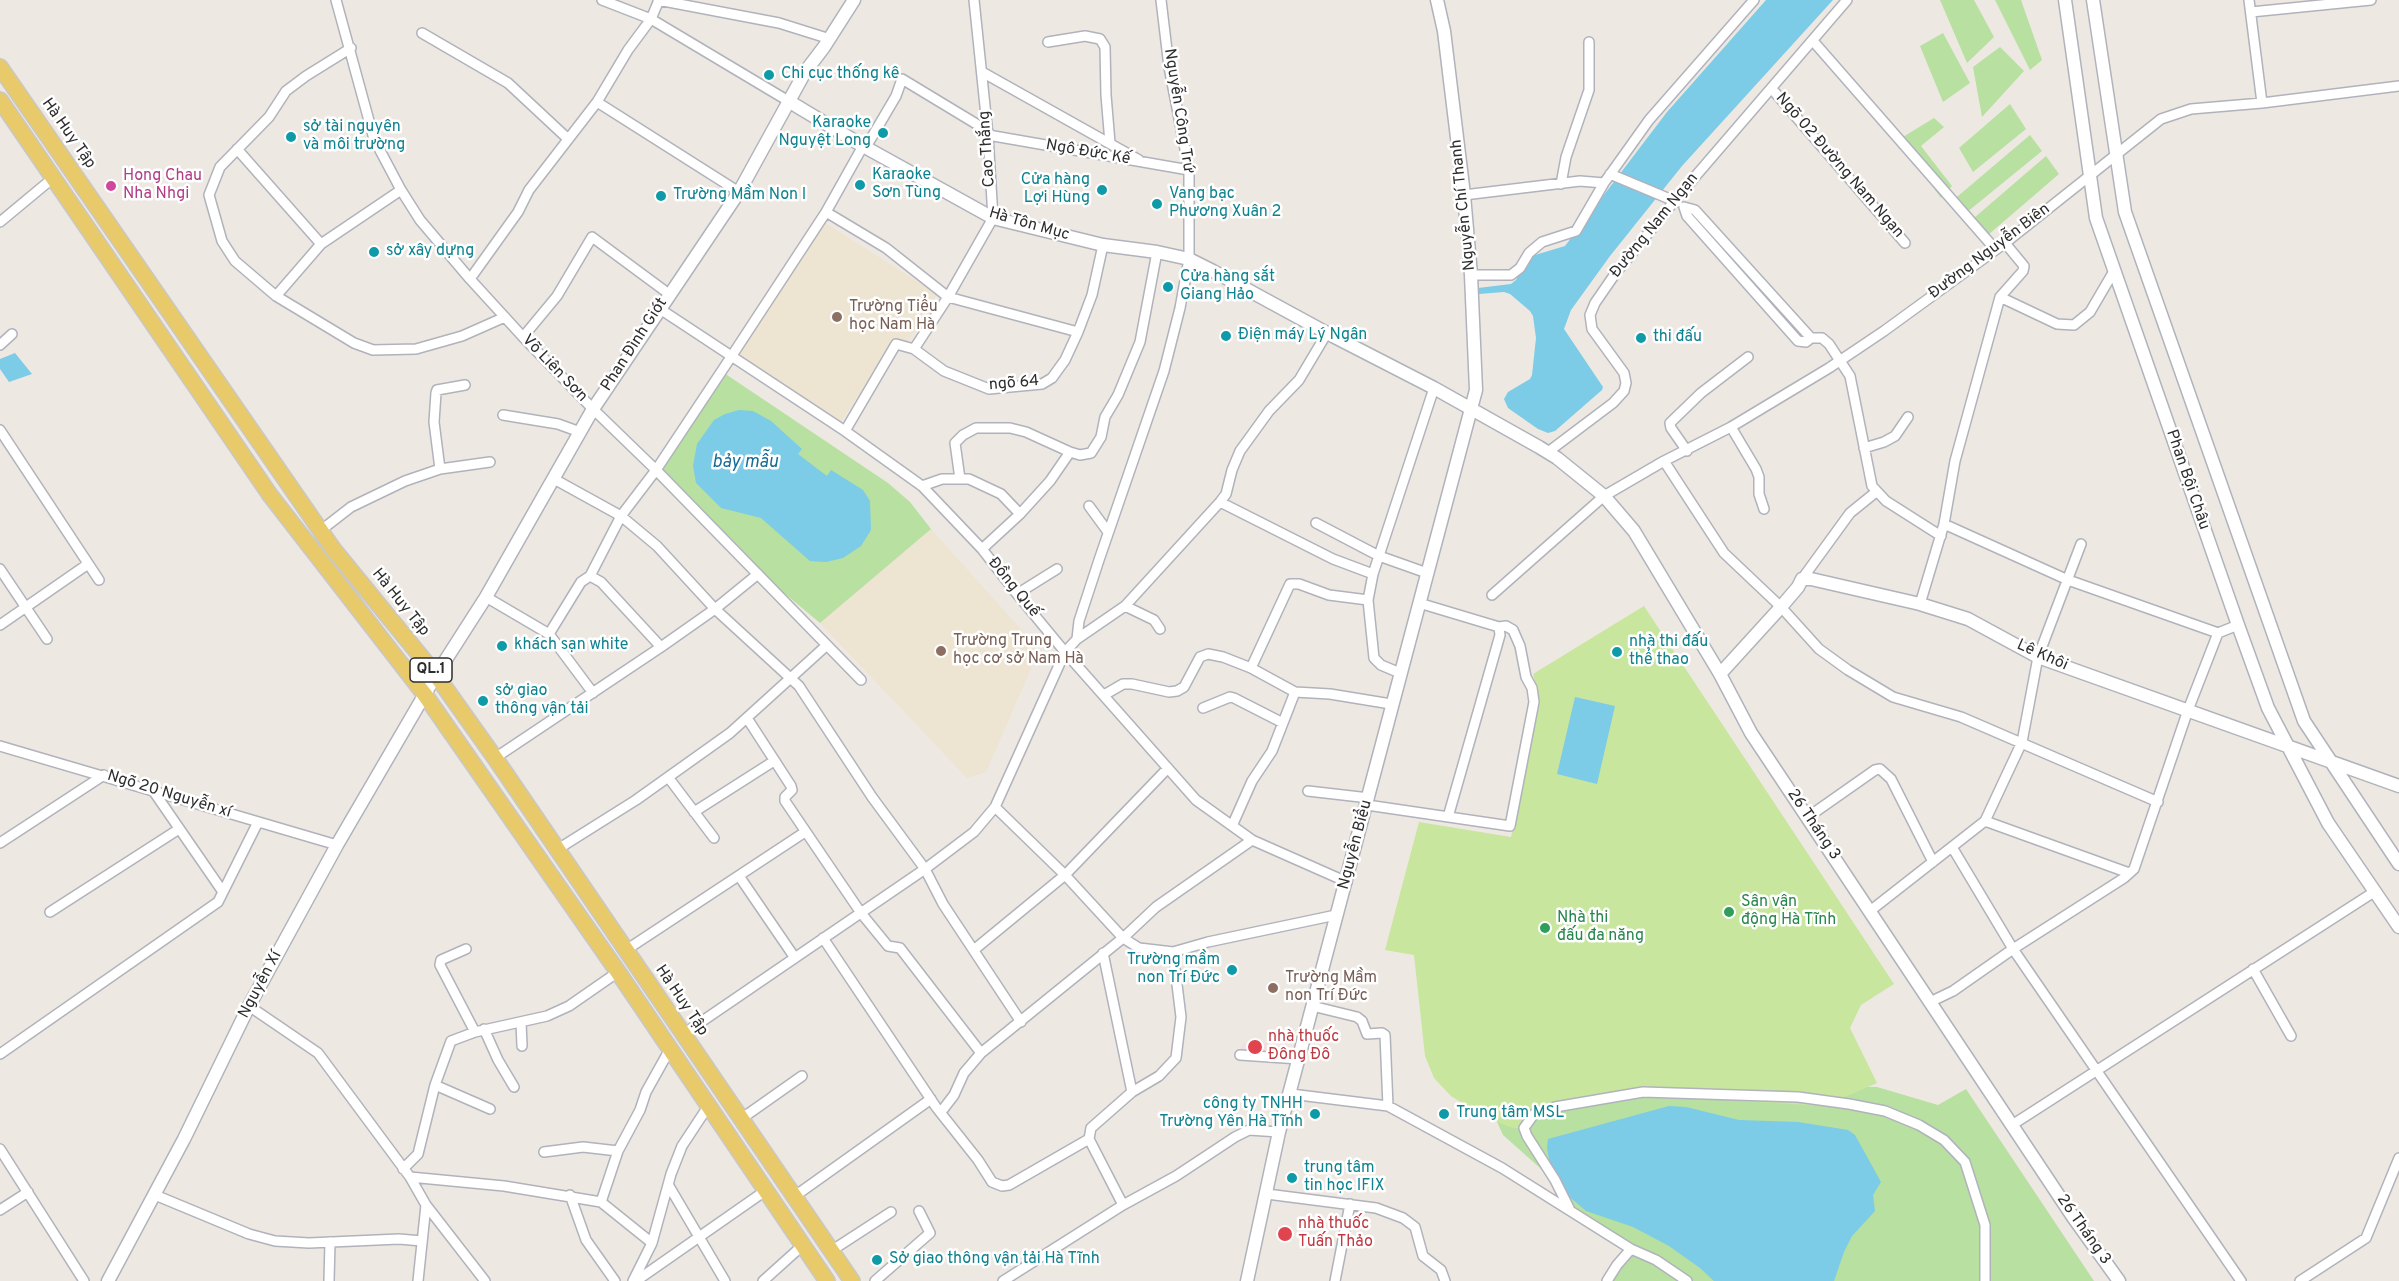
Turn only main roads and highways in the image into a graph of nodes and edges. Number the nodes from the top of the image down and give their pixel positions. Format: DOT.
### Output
graph roads {
  1 [pos="0,67"];
  2 [pos="0,100"];
  3 [pos="682,1035"];
  4 [pos="670,1049"];
  5 [pos="827,1281"];
  6 [pos="852,1281"];
  1 -- 3 [label="main road, Hà Huy Tập / QL.1"];
  2 -- 4 [label="main road, QL.1"];
  3 -- 4 [label="main road"];
  3 -- 6 [label="main road, Hà Huy Tập / QL.1"];
  4 -- 5 [label="main road, QL.1"];
}
